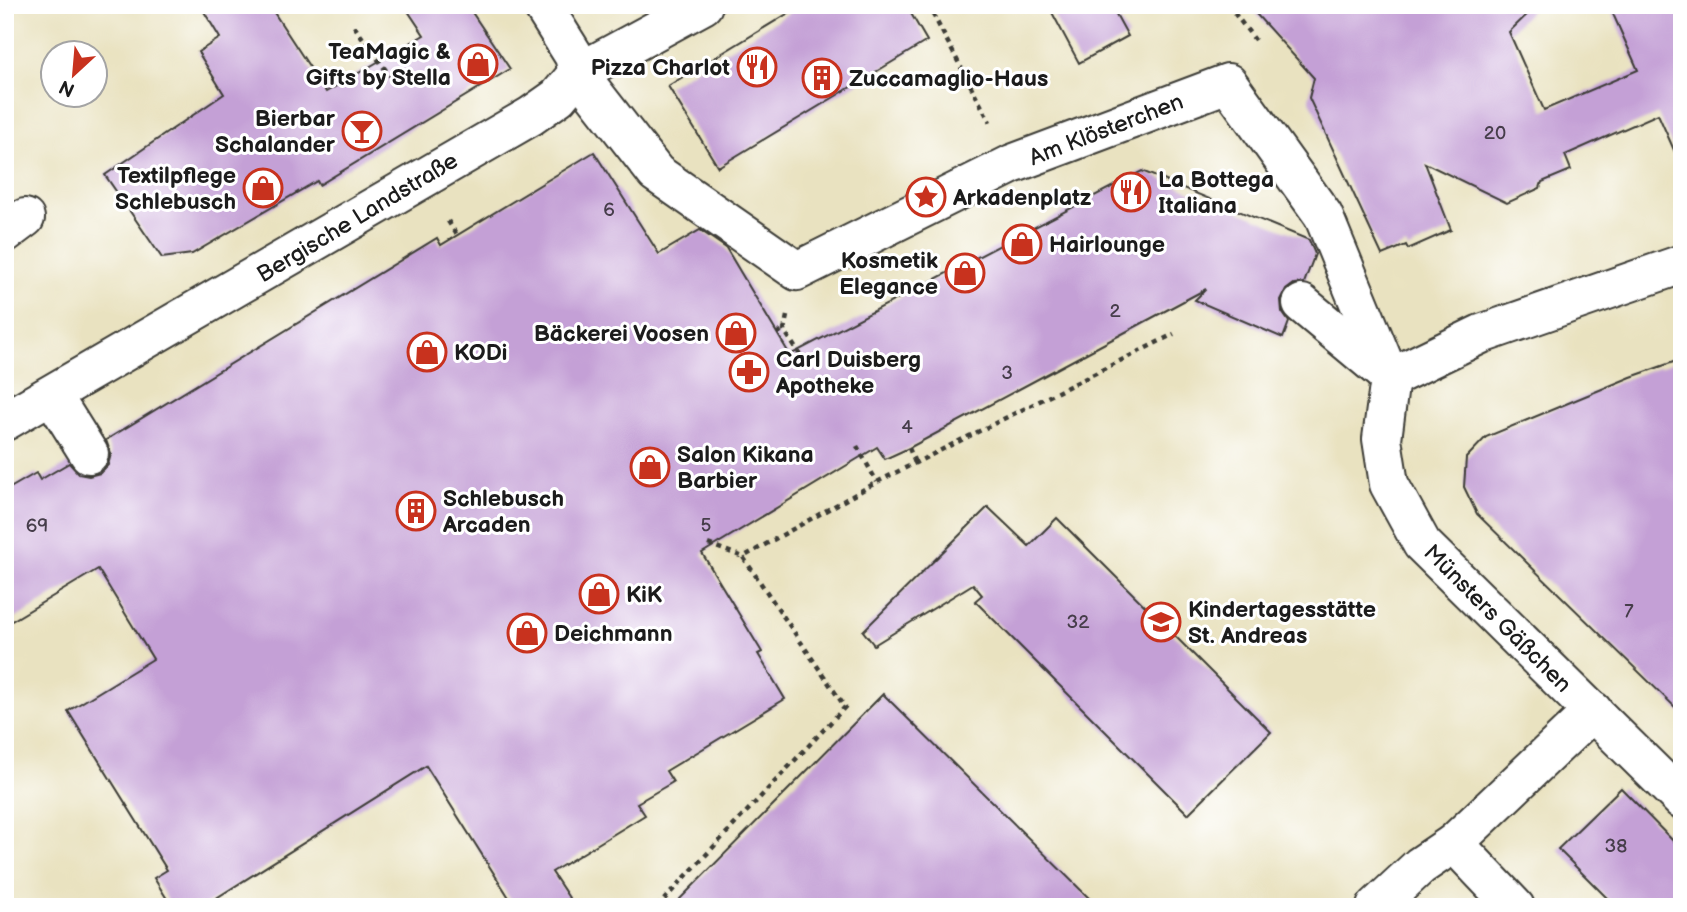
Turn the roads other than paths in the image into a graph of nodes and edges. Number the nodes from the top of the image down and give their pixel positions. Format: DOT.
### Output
graph roads {
  1 [pos="542,5"];
  2 [pos="702,5"];
  3 [pos="579,73"];
  4 [pos="1682,264"];
  5 [pos="1302,304"];
  6 [pos="1390,378"];
  7 [pos="52,395"];
  8 [pos="5,421"];
  9 [pos="89,454"];
  10 [pos="1592,711"];
  11 [pos="1682,800"];
  12 [pos="1454,843"];
  13 [pos="1376,907"];
  14 [pos="1516,907"];
  1 -- 3 [label="street"];
  2 -- 3 [label="street, Bergische Landstraße"];
  3 -- 6 [label="street, Am Klösterchen"];
  3 -- 7 [label="street, Bergische Landstraße"];
  4 -- 6 [label="street"];
  5 -- 6 [label="street"];
  6 -- 10 [label="street, Münsters Gäßchen"];
  7 -- 8 [label="street, Bergische Landstraße"];
  7 -- 9 [label="street"];
  10 -- 11 [label="street, Münsters Gäßchen"];
  10 -- 12 [label="street"];
  12 -- 13 [label="street"];
  12 -- 14 [label="street"];
}
